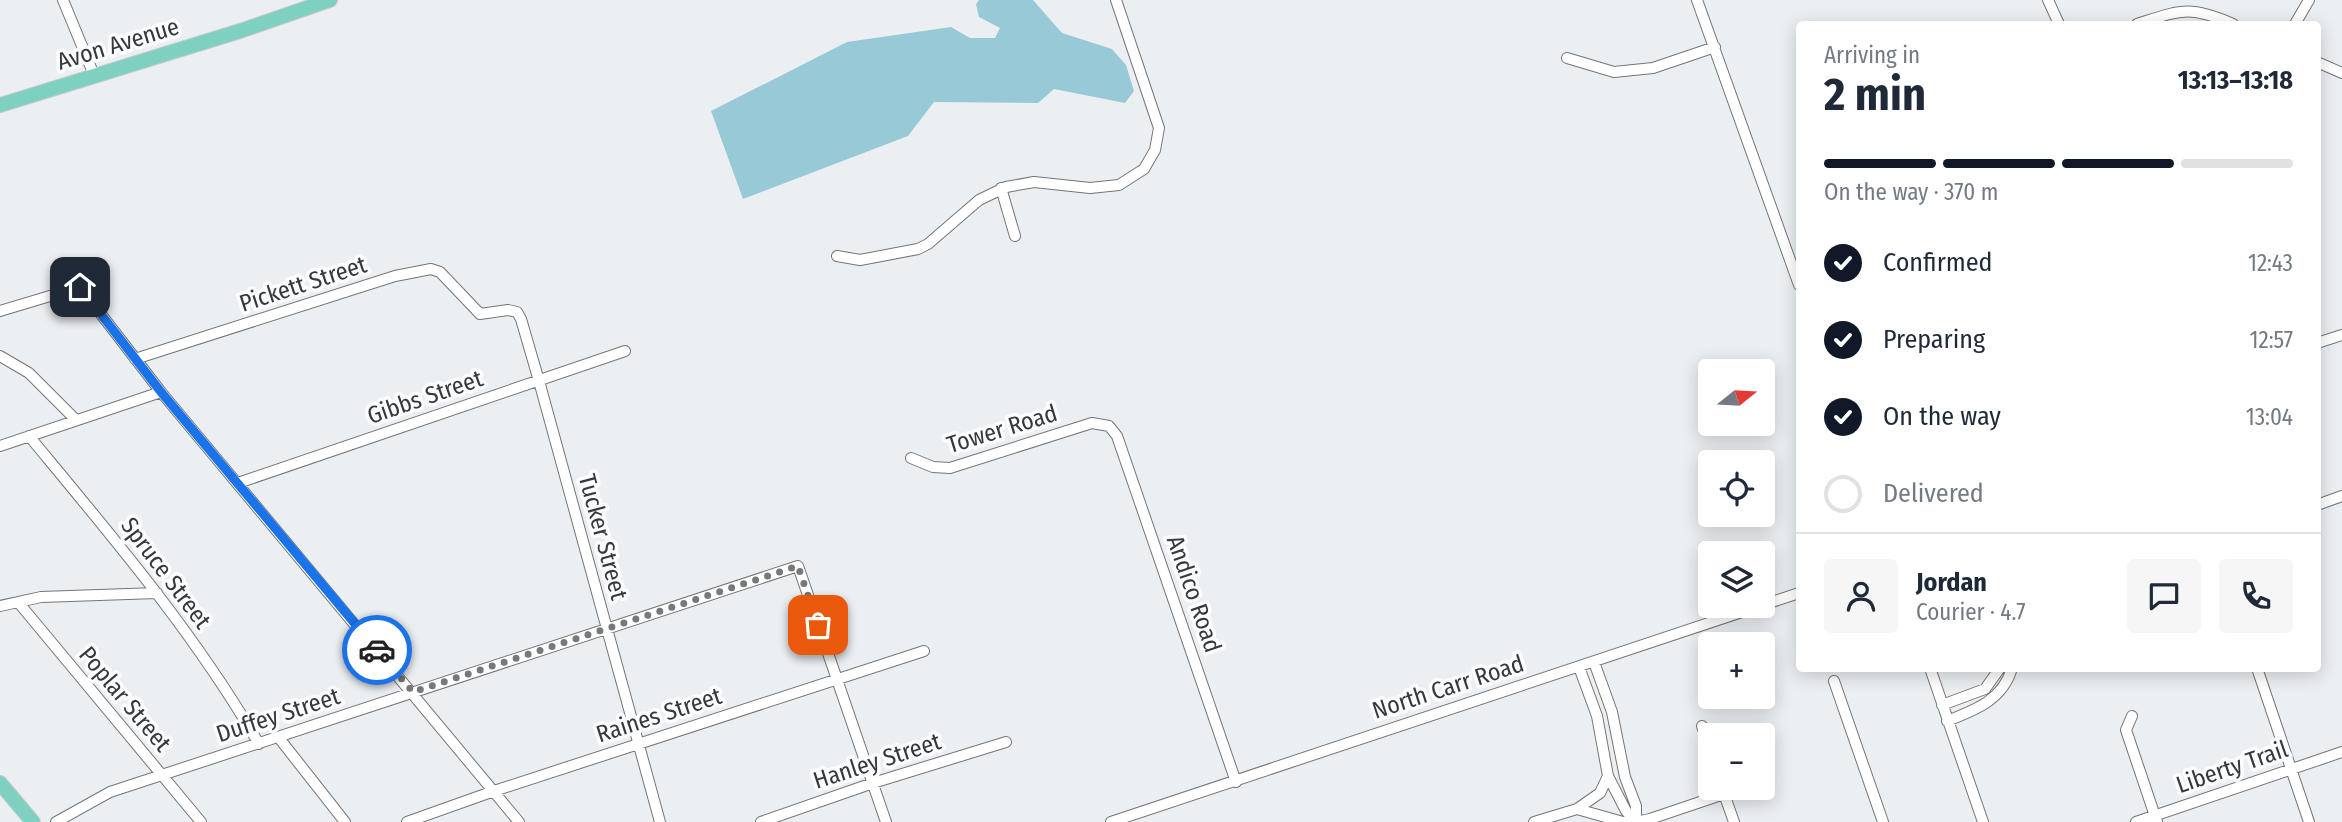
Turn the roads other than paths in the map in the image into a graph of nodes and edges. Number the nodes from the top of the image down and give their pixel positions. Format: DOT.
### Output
graph roads {
  1 [pos="63,0"];
  2 [pos="330,0"];
  3 [pos="1116,0"];
  4 [pos="1697,0"];
  5 [pos="2048,0"];
  6 [pos="2309,0"];
  7 [pos="2057,21"];
  8 [pos="2146,21"];
  9 [pos="2226,21"];
  10 [pos="2297,21"];
  11 [pos="1715,47"];
  12 [pos="1567,58"];
  13 [pos="2321,64"];
  14 [pos="2342,73"];
  15 [pos="94,75"];
  16 [pos="0,105"];
  17 [pos="1002,188"];
  18 [pos="1015,236"];
  19 [pos="837,256"];
  20 [pos="1796,276"];
  21 [pos="471,306"];
  22 [pos="0,312"];
  23 [pos="2342,335"];
  24 [pos="2321,342"];
  25 [pos="625,351"];
  26 [pos="0,356"];
  27 [pos="135,359"];
  28 [pos="539,381"];
  29 [pos="161,392"];
  30 [pos="76,420"];
  31 [pos="1107,424"];
  32 [pos="29,436"];
  33 [pos="0,446"];
  34 [pos="911,458"];
  35 [pos="238,482"];
  36 [pos="2342,496"];
  37 [pos="2321,504"];
  38 [pos="158,593"];
  39 [pos="1796,594"];
  40 [pos="19,602"];
  41 [pos="0,606"];
  42 [pos="606,629"];
  43 [pos="924,651"];
  44 [pos="1594,662"];
  45 [pos="1579,667"];
  46 [pos="1931,672"];
  47 [pos="1997,672"];
  48 [pos="2010,672"];
  49 [pos="2258,672"];
  50 [pos="836,679"];
  51 [pos="1834,681"];
  52 [pos="413,692"];
  53 [pos="1942,705"];
  54 [pos="2132,716"];
  55 [pos="1947,721"];
  56 [pos="279,738"];
  57 [pos="1006,742"];
  58 [pos="259,744"];
  59 [pos="638,744"];
  60 [pos="2342,752"];
  61 [pos="2291,769"];
  62 [pos="161,775"];
  63 [pos="1608,776"];
  64 [pos="1236,782"];
  65 [pos="0,783"];
  66 [pos="873,783"];
  67 [pos="494,791"];
  68 [pos="1700,800"];
  69 [pos="1726,800"];
  70 [pos="1577,809"];
  71 [pos="2156,819"];
  72 [pos="28,820"];
  73 [pos="56,822"];
  74 [pos="201,822"];
  75 [pos="345,822"];
  76 [pos="407,822"];
  77 [pos="519,822"];
  78 [pos="660,822"];
  79 [pos="761,822"];
  80 [pos="886,822"];
  81 [pos="1111,822"];
  82 [pos="1534,822"];
  83 [pos="1636,822"];
  84 [pos="1734,822"];
  85 [pos="1883,822"];
  86 [pos="1983,822"];
  87 [pos="2136,822"];
  88 [pos="2309,822"];
  1 -- 15 [label="street"];
  2 -- 15 [label="main road, Avon Avenue"];
  3 -- 17 [label="street"];
  4 -- 11 [label="street"];
  5 -- 7 [label="street"];
  6 -- 10 [label="street"];
  8 -- 9 [label="street"];
  11 -- 12 [label="street"];
  11 -- 20 [label="street"];
  13 -- 14 [label="street"];
  15 -- 16 [label="main road, Avon Avenue"];
  17 -- 18 [label="street"];
  17 -- 19 [label="street"];
  21 -- 27 [label="street, Pickett Street"];
  21 -- 28 [label="street, Tucker Street"];
  22 -- 27 [label="street"];
  23 -- 24 [label="street"];
  25 -- 28 [label="street, Gibbs Street"];
  26 -- 30 [label="street"];
  27 -- 29 [label="street"];
  28 -- 35 [label="street, Gibbs Street"];
  28 -- 42 [label="street, Tucker Street"];
  29 -- 30 [label="street"];
  29 -- 35 [label="street"];
  30 -- 32 [label="street"];
  31 -- 34 [label="street, Tower Road"];
  31 -- 64 [label="street, Andico Road"];
  32 -- 33 [label="street"];
  32 -- 38 [label="street, Spruce Street"];
  35 -- 52 [label="street"];
  36 -- 37 [label="street"];
  38 -- 40 [label="street"];
  38 -- 58 [label="street, Spruce Street"];
  39 -- 44 [label="street, North Carr Road"];
  40 -- 41 [label="street"];
  40 -- 62 [label="street, Poplar Street"];
  42 -- 50 [label="street, Duffey Street"];
  42 -- 52 [label="street, Duffey Street"];
  42 -- 59 [label="street, Tucker Street"];
  43 -- 50 [label="street, Raines Street"];
  44 -- 45 [label="street, North Carr Road"];
  44 -- 83 [label="street"];
  45 -- 63 [label="street"];
  45 -- 64 [label="street, North Carr Road"];
  46 -- 53 [label="street"];
  47 -- 53 [label="street"];
  48 -- 55 [label="street"];
  49 -- 61 [label="street"];
  50 -- 59 [label="street, Raines Street"];
  50 -- 66 [label="street"];
  51 -- 85 [label="street"];
  52 -- 56 [label="street, Duffey Street"];
  52 -- 67 [label="street"];
  53 -- 55 [label="street"];
  54 -- 71 [label="street"];
  55 -- 86 [label="street"];
  56 -- 58 [label="street, Duffey Street"];
  56 -- 75 [label="street"];
  57 -- 66 [label="street, Hanley Street"];
  58 -- 62 [label="street, Duffey Street"];
  59 -- 67 [label="street, Raines Street"];
  59 -- 78 [label="street, Tucker Street"];
  60 -- 61 [label="street, Liberty Trail"];
  61 -- 71 [label="street, Liberty Trail"];
  61 -- 88 [label="street"];
  62 -- 73 [label="street, Duffey Street"];
  62 -- 74 [label="street, Poplar Street"];
  63 -- 70 [label="street"];
  63 -- 83 [label="street"];
  64 -- 81 [label="street, North Carr Road"];
  65 -- 72 [label="main road"];
  66 -- 79 [label="street, Hanley Street"];
  66 -- 80 [label="street"];
  67 -- 76 [label="street, Raines Street"];
  67 -- 77 [label="street"];
  68 -- 83 [label="street"];
  69 -- 84 [label="street"];
  70 -- 82 [label="street"];
  70 -- 83 [label="street"];
  71 -- 87 [label="street, Liberty Trail"];
}
